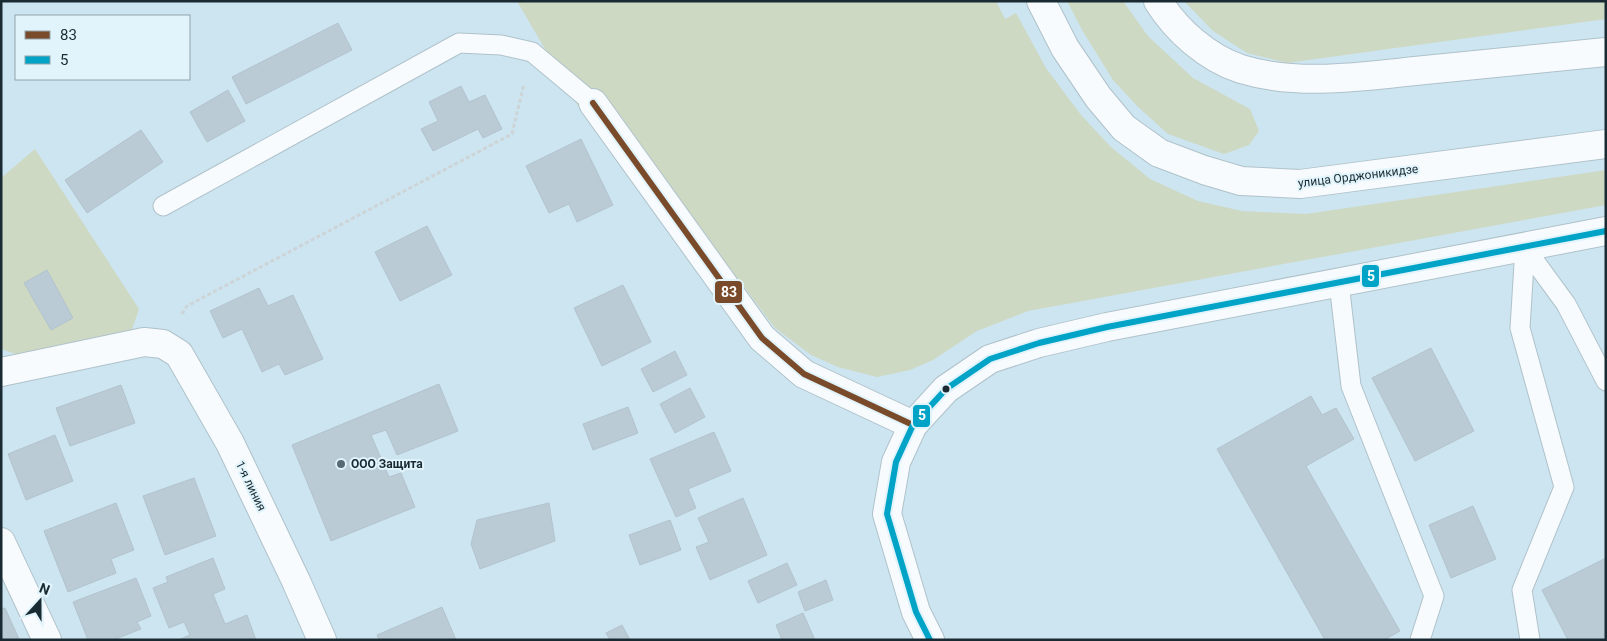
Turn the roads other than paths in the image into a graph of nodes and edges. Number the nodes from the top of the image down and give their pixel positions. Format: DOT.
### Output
graph roads {
  1 [pos="1041,1"];
  2 [pos="1158,1"];
  3 [pos="1606,52"];
  4 [pos="594,103"];
  5 [pos="1606,144"];
  6 [pos="163,206"];
  7 [pos="1606,231"];
  8 [pos="1525,248"];
  9 [pos="1339,283"];
  10 [pos="1,372"];
  11 [pos="1606,381"];
  12 [pos="914,426"];
  13 [pos="1,542"];
  14 [pos="47,640"];
  15 [pos="322,640"];
  16 [pos="930,640"];
  17 [pos="1420,640"];
  18 [pos="1530,640"];
  1 -- 5 [label="street, улица Орджоникидзе"];
  2 -- 3 [label="street"];
  4 -- 6 [label="lane"];
  4 -- 12 [label="street"];
  7 -- 8 [label="street"];
  8 -- 9 [label="street"];
  8 -- 11 [label="lane"];
  8 -- 18 [label="lane"];
  9 -- 12 [label="street"];
  9 -- 17 [label="lane"];
  10 -- 15 [label="street, 1-я линия"];
  12 -- 16 [label="street"];
  13 -- 14 [label="street"];
}
